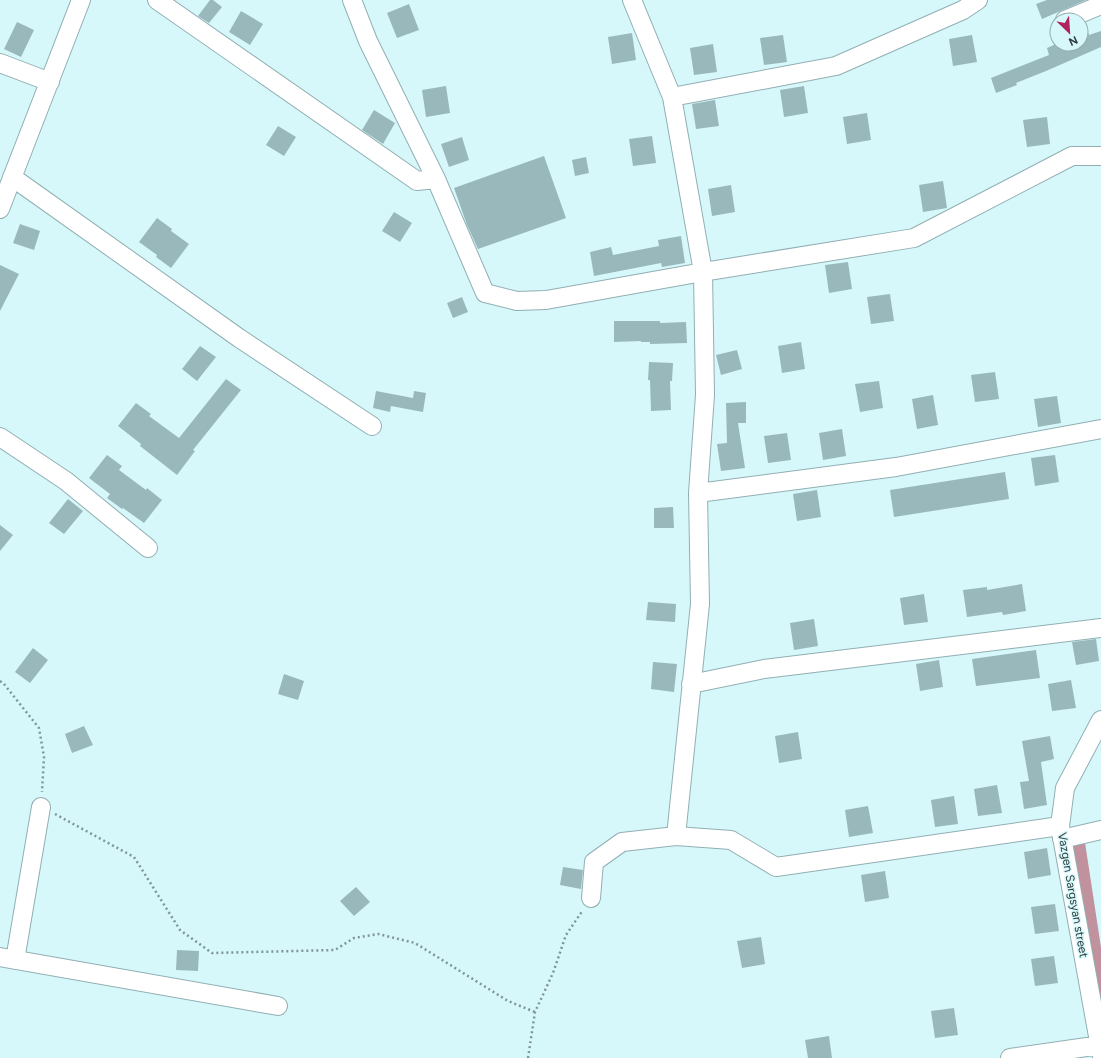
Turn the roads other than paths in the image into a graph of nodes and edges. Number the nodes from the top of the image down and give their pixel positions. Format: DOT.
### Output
graph roads {
  1 [pos="81,0"];
  2 [pos="157,0"];
  3 [pos="352,0"];
  4 [pos="632,0"];
  5 [pos="978,0"];
  6 [pos="1101,5"];
  7 [pos="1084,12"];
  8 [pos="0,63"];
  9 [pos="50,82"];
  10 [pos="672,97"];
  11 [pos="1101,156"];
  12 [pos="12,177"];
  13 [pos="436,179"];
  14 [pos="0,209"];
  15 [pos="702,272"];
  16 [pos="372,426"];
  17 [pos="1101,429"];
  18 [pos="0,437"];
  19 [pos="698,493"];
  20 [pos="148,548"];
  21 [pos="1101,628"];
  22 [pos="691,684"];
  23 [pos="1101,720"];
  24 [pos="41,807"];
  25 [pos="1101,830"];
  26 [pos="1061,833"];
  27 [pos="676,836"];
  28 [pos="591,898"];
  29 [pos="7,959"];
  30 [pos="278,1006"];
  31 [pos="1101,1047"];
  32 [pos="1010,1058"];
  1 -- 9 [label="street"];
  2 -- 13 [label="street"];
  3 -- 13 [label="street"];
  4 -- 10 [label="street"];
  5 -- 10 [label="street"];
  6 -- 7 [label="street"];
  8 -- 9 [label="street"];
  9 -- 12 [label="street"];
  10 -- 15 [label="street"];
  11 -- 15 [label="street"];
  12 -- 14 [label="street"];
  12 -- 16 [label="street"];
  13 -- 15 [label="street"];
  15 -- 19 [label="street"];
  17 -- 19 [label="street"];
  18 -- 20 [label="street"];
  19 -- 22 [label="street"];
  21 -- 22 [label="street"];
  22 -- 27 [label="street"];
  23 -- 26 [label="street, Vazgen Sargsyan street"];
  24 -- 29 [label="street"];
  25 -- 26 [label="street"];
  26 -- 27 [label="street"];
  26 -- 31 [label="street, Vazgen Sargsyan street"];
  27 -- 28 [label="street"];
  29 -- 30 [label="street"];
  31 -- 32 [label="street"];
}
